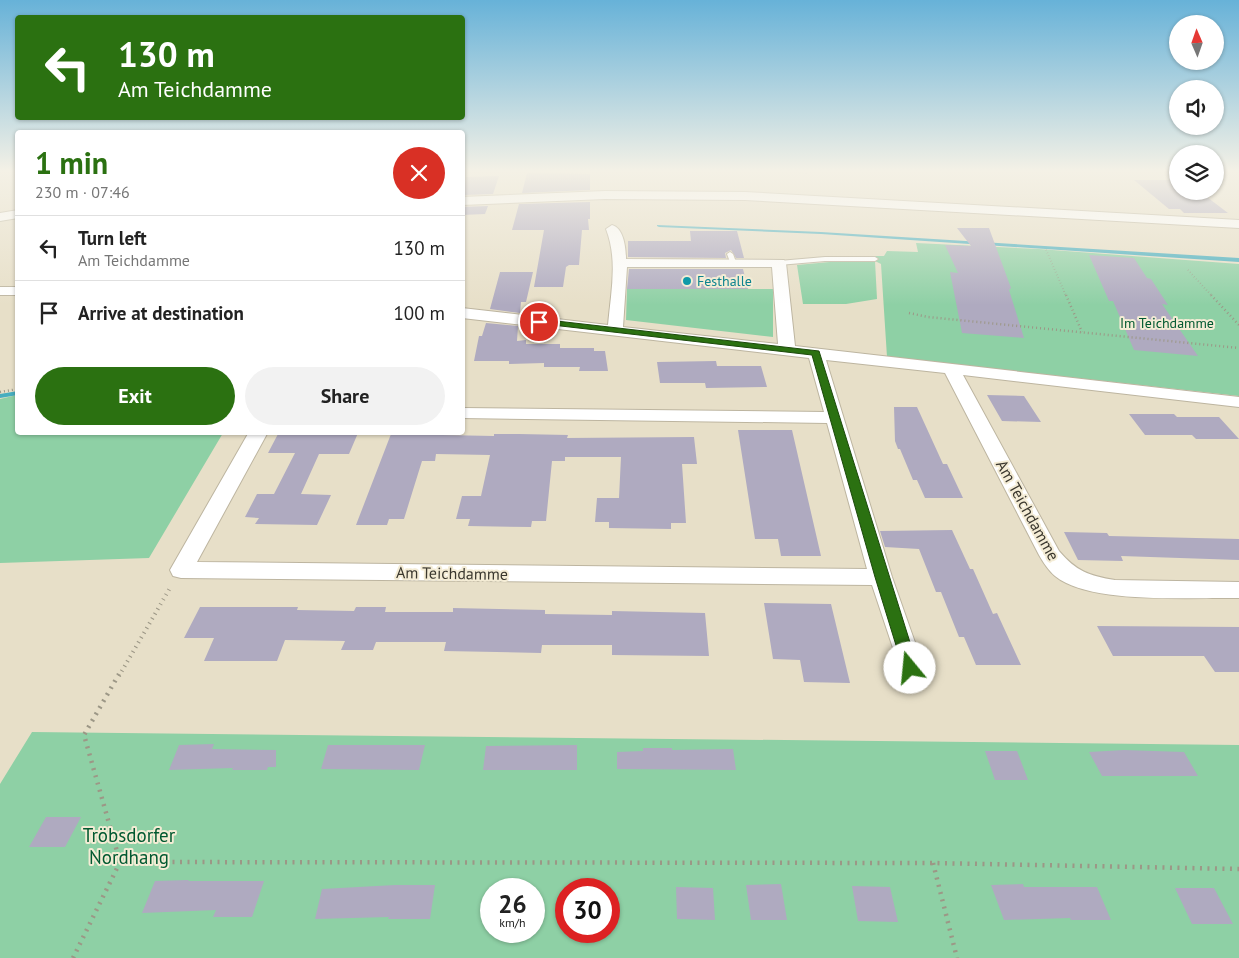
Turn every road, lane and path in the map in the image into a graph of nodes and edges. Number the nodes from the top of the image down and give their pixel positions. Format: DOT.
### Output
graph roads {
  1 [pos="1095,216"];
  2 [pos="1239,224"];
  3 [pos="612,229"];
  4 [pos="1046,250"];
  5 [pos="875,258"];
  6 [pos="619,264"];
  7 [pos="780,268"];
  8 [pos="1188,270"];
  9 [pos="0,291"];
  10 [pos="15,291"];
  11 [pos="465,313"];
  12 [pos="909,313"];
  13 [pos="1239,325"];
  14 [pos="615,330"];
  15 [pos="1082,333"];
  16 [pos="1239,348"];
  17 [pos="787,350"];
  18 [pos="816,353"];
  19 [pos="952,369"];
  20 [pos="15,390"];
  21 [pos="0,392"];
  22 [pos="1239,402"];
  23 [pos="465,413"];
  24 [pos="835,418"];
  25 [pos="257,435"];
  26 [pos="181,570"];
  27 [pos="882,577"];
  28 [pos="1239,590"];
  29 [pos="910,668"];
  30 [pos="120,862"];
  31 [pos="933,863"];
  32 [pos="1239,869"];
  33 [pos="73,958"];
  34 [pos="957,958"];
  1 -- 2 [label="street"];
  3 -- 6 [label="street"];
  4 -- 15 [label="path"];
  5 -- 7 [label="lane"];
  6 -- 7 [label="street"];
  6 -- 14 [label="street"];
  7 -- 17 [label="street"];
  8 -- 13 [label="path"];
  9 -- 10 [label="street"];
  11 -- 14 [label="street"];
  12 -- 15 [label="path"];
  14 -- 17 [label="street"];
  15 -- 16 [label="path"];
  17 -- 18 [label="street"];
  18 -- 19 [label="street"];
  18 -- 24 [label="street"];
  19 -- 22 [label="street"];
  19 -- 28 [label="street, Am Teichdamme"];
  20 -- 21 [label="path"];
  23 -- 24 [label="street"];
  24 -- 27 [label="street"];
  25 -- 26 [label="street"];
  26 -- 27 [label="street, Am Teichdamme"];
  26 -- 30 [label="path"];
  27 -- 29 [label="street"];
  30 -- 31 [label="path"];
  30 -- 33 [label="path"];
  31 -- 32 [label="path"];
  31 -- 34 [label="path"];
}
